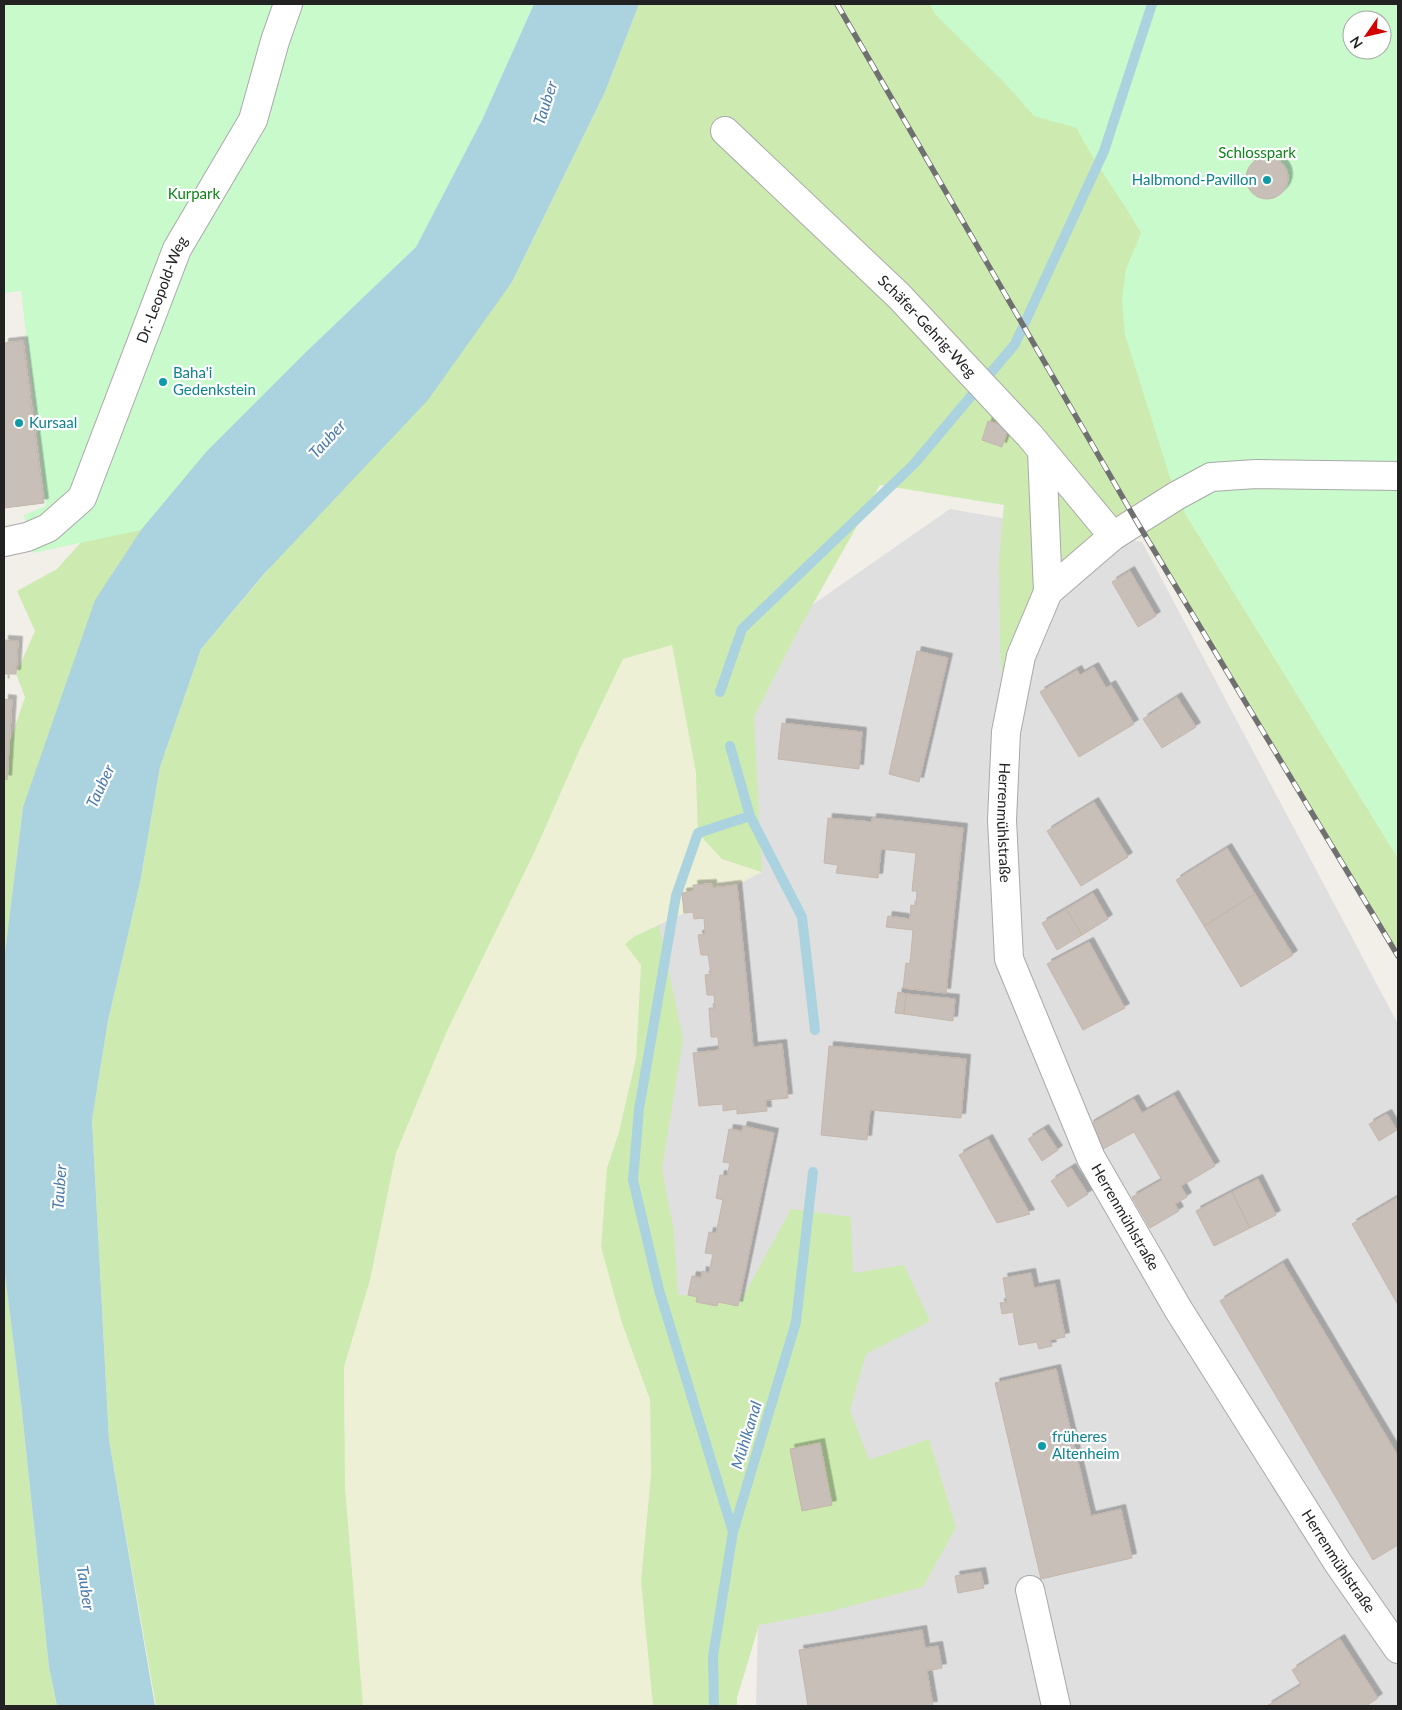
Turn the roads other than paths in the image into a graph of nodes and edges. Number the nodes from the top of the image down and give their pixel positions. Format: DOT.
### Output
graph roads {
  1 [pos="288,4"];
  2 [pos="724,131"];
  3 [pos="1036,443"];
  4 [pos="1398,476"];
  5 [pos="1113,536"];
  6 [pos="4,542"];
  7 [pos="1048,592"];
  8 [pos="1030,1590"];
  9 [pos="1398,1649"];
  10 [pos="1056,1706"];
  1 -- 6 [label="street, Dr.-Leopold-Weg"];
  2 -- 3 [label="street, Schäfer-Gehrig-Weg"];
  3 -- 5 [label="street, Schäfer-Gehrig-Weg"];
  3 -- 7 [label="street"];
  4 -- 5 [label="street"];
  5 -- 7 [label="street"];
  7 -- 9 [label="street, Herrenmühlstraße"];
  8 -- 10 [label="street"];
}
